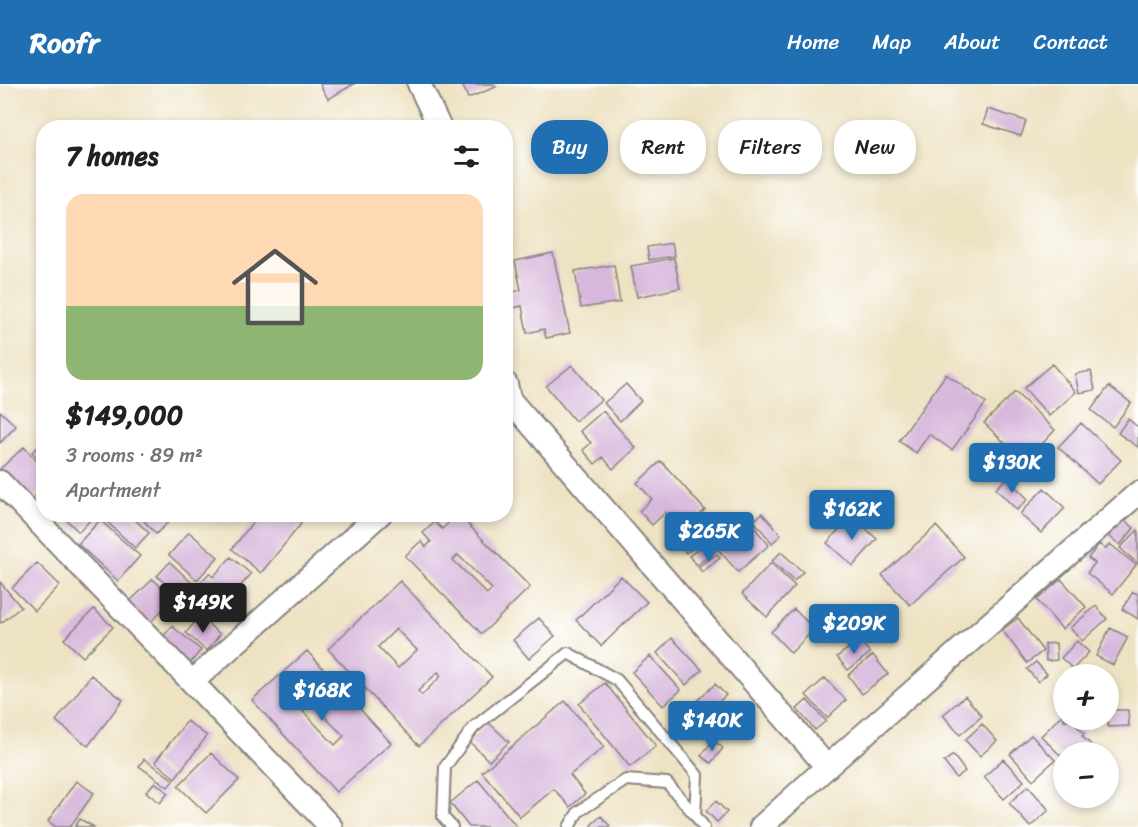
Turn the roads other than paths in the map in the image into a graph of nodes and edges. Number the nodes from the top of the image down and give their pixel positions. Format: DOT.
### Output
graph roads {
  1 [pos="419,84"];
  2 [pos="436,120"];
  3 [pos="513,402"];
  4 [pos="0,482"];
  5 [pos="1138,493"];
  6 [pos="36,520"];
  7 [pos="38,522"];
  8 [pos="371,522"];
  9 [pos="192,682"];
  10 [pos="827,767"];
  11 [pos="695,815"];
  12 [pos="331,827"];
  13 [pos="453,827"];
  14 [pos="569,827"];
  15 [pos="704,827"];
  16 [pos="761,827"];
  1 -- 2 [label="street"];
  3 -- 10 [label="street"];
  4 -- 6 [label="street"];
  5 -- 10 [label="street"];
  7 -- 9 [label="street"];
  8 -- 9 [label="street"];
  9 -- 12 [label="street"];
  10 -- 16 [label="street"];
  11 -- 13 [label="lane"];
  11 -- 14 [label="lane"];
  11 -- 15 [label="lane"];
}
